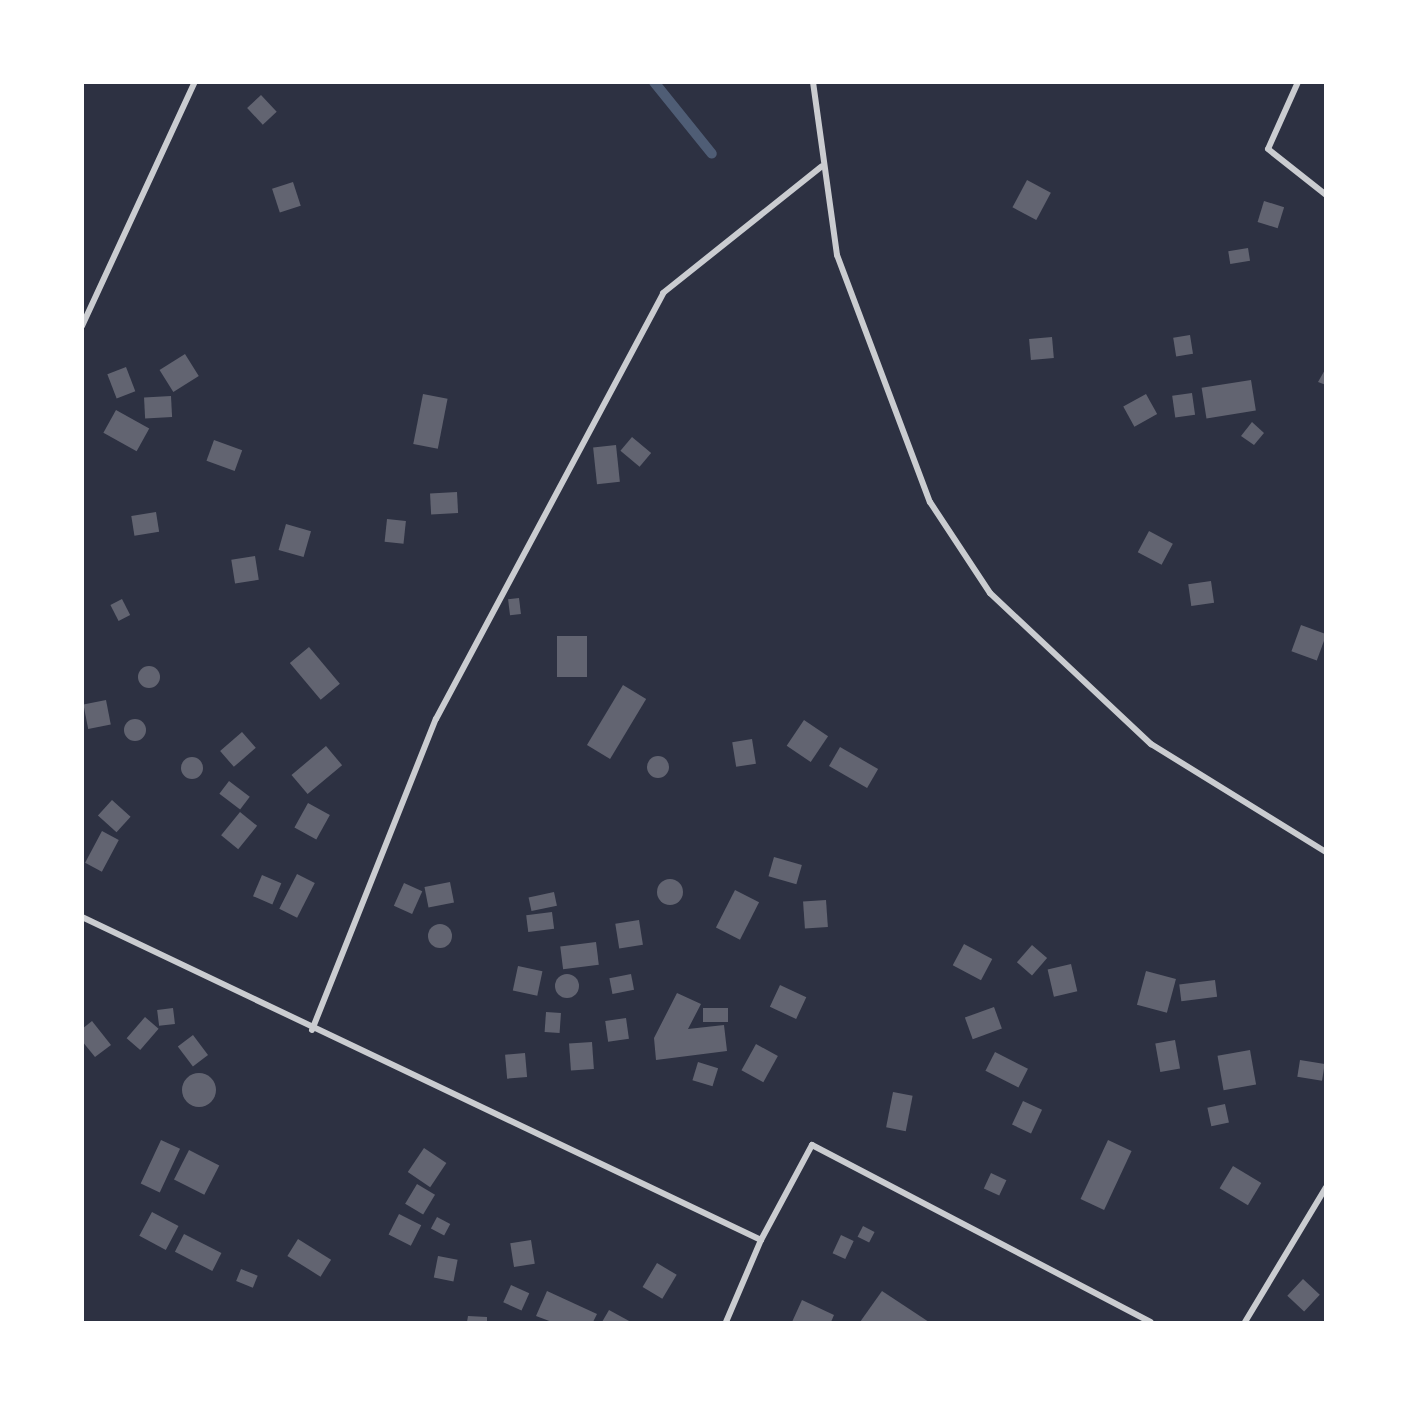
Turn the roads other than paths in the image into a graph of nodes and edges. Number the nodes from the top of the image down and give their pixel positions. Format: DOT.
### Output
graph roads {
  1 [pos="195,82"];
  2 [pos="813,82"];
  3 [pos="1298,82"];
  4 [pos="822,166"];
  5 [pos="1326,195"];
  6 [pos="82,326"];
  7 [pos="1326,852"];
  8 [pos="82,917"];
  9 [pos="312,1030"];
  10 [pos="1326,1187"];
  11 [pos="761,1240"];
  12 [pos="726,1323"];
  13 [pos="1150,1323"];
  14 [pos="1245,1323"];
  1 -- 6 [label="street"];
  2 -- 4 [label="street"];
  3 -- 5 [label="street"];
  4 -- 7 [label="street"];
  4 -- 9 [label="street"];
  8 -- 9 [label="street"];
  9 -- 11 [label="street"];
  10 -- 14 [label="street"];
  11 -- 12 [label="street"];
  11 -- 13 [label="street"];
}
